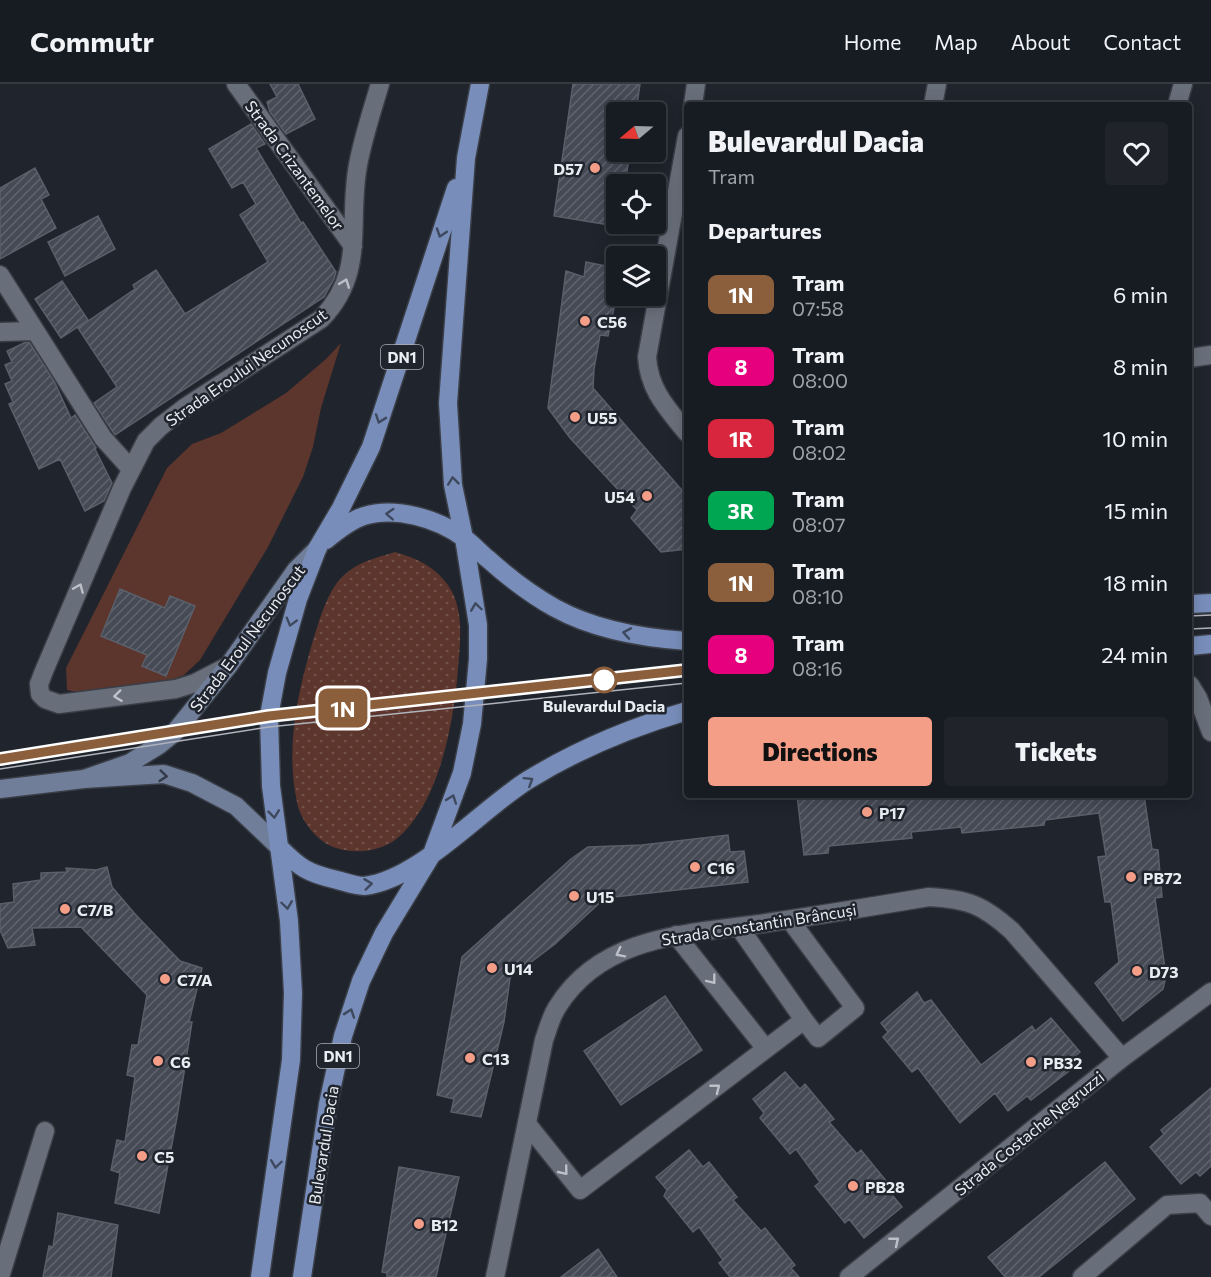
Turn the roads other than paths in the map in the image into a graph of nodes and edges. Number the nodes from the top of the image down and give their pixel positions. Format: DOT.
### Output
graph roads {
  1 [pos="236,84"];
  2 [pos="380,84"];
  3 [pos="480,84"];
  4 [pos="696,84"];
  5 [pos="937,84"];
  6 [pos="1183,84"];
  7 [pos="693,102"];
  8 [pos="934,102"];
  9 [pos="1178,102"];
  10 [pos="684,153"];
  11 [pos="466,158"];
  12 [pos="353,246"];
  13 [pos="0,275"];
  14 [pos="35,331"];
  15 [pos="0,333"];
  16 [pos="1211,355"];
  17 [pos="1192,358"];
  18 [pos="684,429"];
  19 [pos="131,469"];
  20 [pos="464,538"];
  21 [pos="318,548"];
  22 [pos="1211,603"];
  23 [pos="1192,604"];
  24 [pos="684,641"];
  25 [pos="1211,644"];
  26 [pos="1192,646"];
  27 [pos="229,665"];
  28 [pos="1192,689"];
  29 [pos="684,712"];
  30 [pos="1211,732"];
  31 [pos="84,779"];
  32 [pos="0,789"];
  33 [pos="279,847"];
  34 [pos="432,854"];
  35 [pos="790,920"];
  36 [pos="739,927"];
  37 [pos="676,934"];
  38 [pos="1211,992"];
  39 [pos="804,1020"];
  40 [pos="766,1049"];
  41 [pos="1122,1058"];
  42 [pos="528,1125"];
  43 [pos="45,1131"];
  44 [pos="1207,1204"];
  45 [pos="0,1277"];
  46 [pos="260,1277"];
  47 [pos="302,1277"];
  48 [pos="495,1277"];
  49 [pos="849,1277"];
  50 [pos="1083,1277"];
  1 -- 12 [label="street, Strada Crizantemelor"];
  2 -- 12 [label="street, Strada Eroului Necunoscut"];
  3 -- 11 [label="main road, Bulevardul Dacia / DN1"];
  4 -- 7 [label="street"];
  5 -- 8 [label="street"];
  6 -- 9 [label="street"];
  10 -- 18 [label="street"];
  20 -- 11 [label="main road, Bulevardul Dacia / DN1, one-way"];
  11 -- 21 [label="main road, Bulevardul Dacia / DN1, one-way"];
  19 -- 12 [label="street, Strada Eroului Necunoscut, one-way"];
  13 -- 14 [label="street"];
  14 -- 15 [label="street"];
  14 -- 19 [label="street"];
  16 -- 17 [label="street"];
  27 -- 19 [label="street, Strada Eroului Necunoscut, one-way"];
  20 -- 21 [label="main road, Bulevardul Dacia / DN1, one-way"];
  24 -- 20 [label="main road, one-way"];
  34 -- 20 [label="main road, Bulevardul Dacia / DN1, one-way"];
  21 -- 27 [label="main road, Strada Eroul Necunoscut"];
  21 -- 33 [label="main road, Bulevardul Dacia / DN1, one-way"];
  22 -- 23 [label="main road"];
  25 -- 26 [label="main road"];
  27 -- 31 [label="main road, Strada Eroul Necunoscut"];
  28 -- 30 [label="street"];
  34 -- 29 [label="main road, one-way"];
  31 -- 32 [label="main road, Strada Eroul Necunoscut"];
  31 -- 33 [label="main road, Strada Eroul Necunoscut, one-way"];
  33 -- 34 [label="main road, one-way"];
  33 -- 46 [label="main road, Bulevardul Dacia / DN1, one-way"];
  47 -- 34 [label="main road, Bulevardul Dacia / DN1, one-way"];
  35 -- 36 [label="street, Strada Constantin Brâncuși"];
  35 -- 39 [label="street"];
  35 -- 41 [label="street, Strada Constantin Brâncuși"];
  36 -- 37 [label="street, Strada Constantin Brâncuși"];
  36 -- 39 [label="street"];
  37 -- 40 [label="street, one-way"];
  37 -- 42 [label="street, Strada Constantin Brâncuși, one-way"];
  38 -- 41 [label="street, Strada Costache Negruzzi"];
  39 -- 40 [label="street"];
  42 -- 40 [label="street, one-way"];
  49 -- 41 [label="street, Strada Costache Negruzzi, one-way"];
  42 -- 48 [label="street, Strada Constantin Brâncuși"];
  43 -- 45 [label="street"];
  44 -- 50 [label="street"];
}
